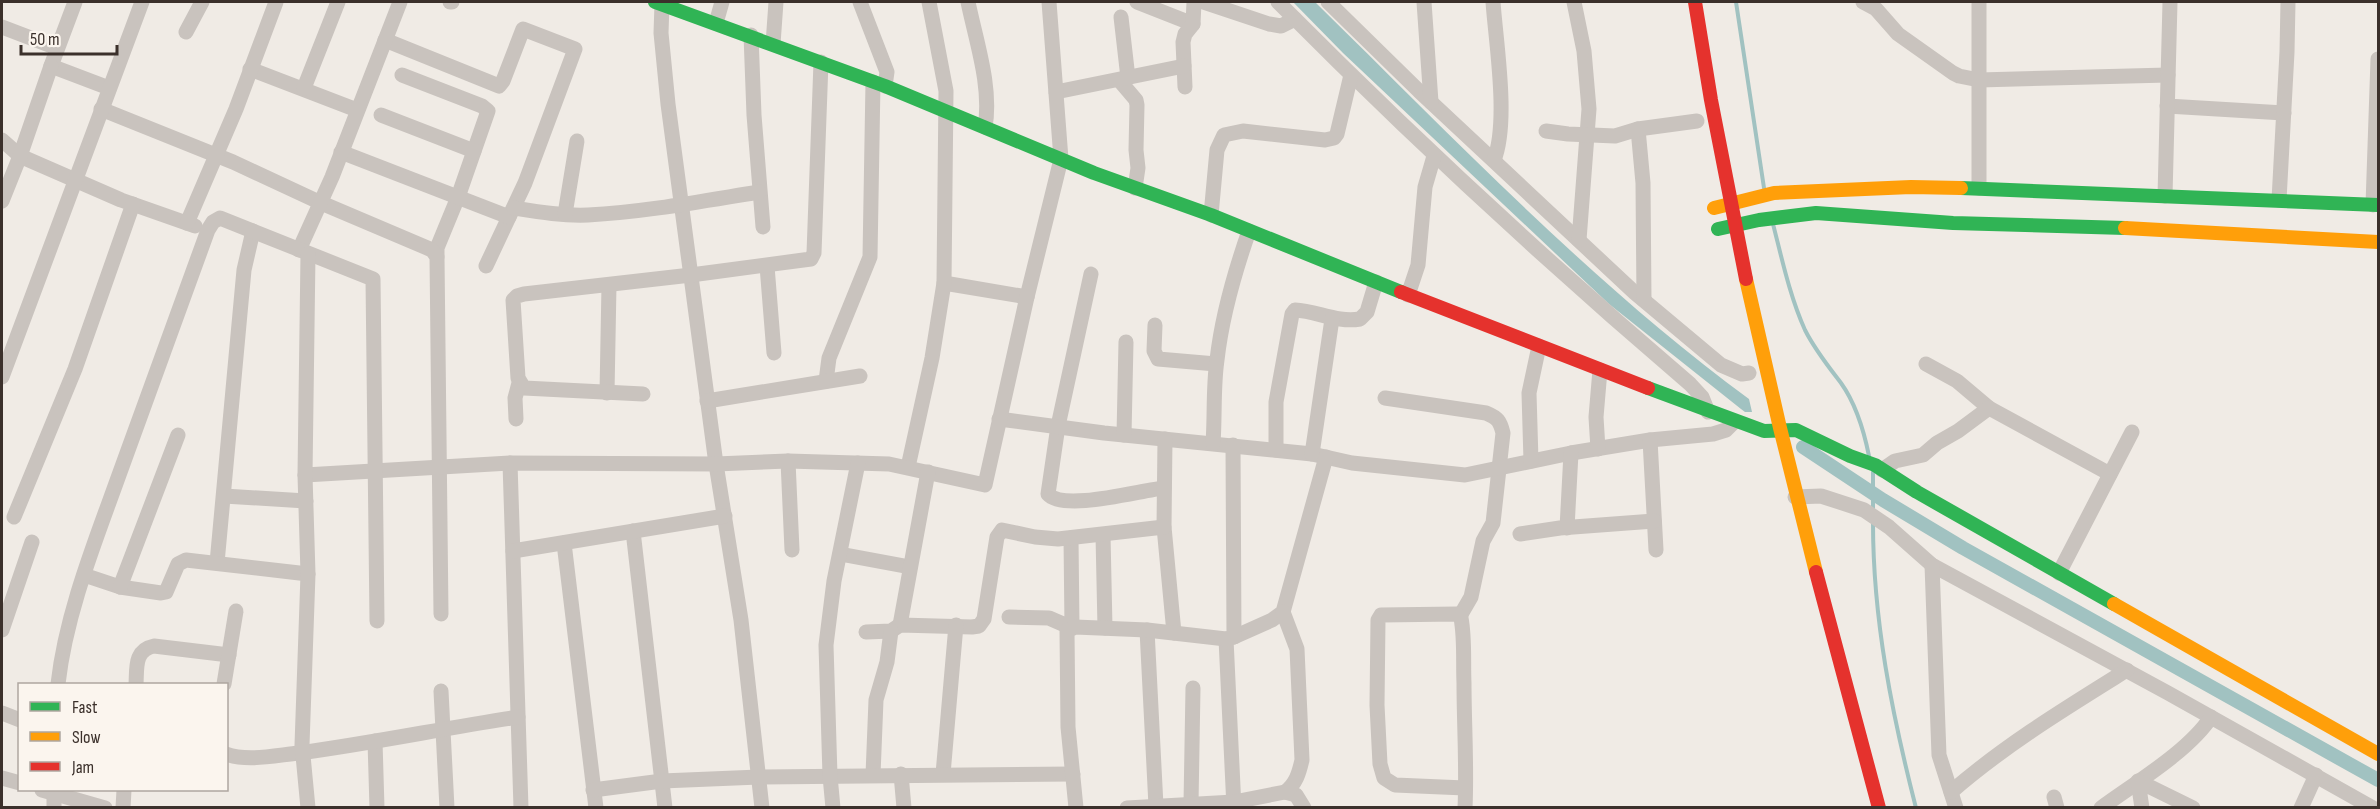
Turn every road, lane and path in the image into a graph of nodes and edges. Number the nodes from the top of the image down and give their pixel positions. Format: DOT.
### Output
graph roads {
  1 [pos="72,2"];
  2 [pos="142,2"];
  3 [pos="202,2"];
  4 [pos="338,2"];
  5 [pos="400,2"];
  6 [pos="722,2"];
  7 [pos="776,2"];
  8 [pos="860,2"];
  9 [pos="929,2"];
  10 [pos="968,2"];
  11 [pos="1049,2"];
  12 [pos="1137,2"];
  13 [pos="1203,2"];
  14 [pos="1278,2"];
  15 [pos="1328,2"];
  16 [pos="1424,2"];
  17 [pos="1493,2"];
  18 [pos="1574,2"];
  19 [pos="1695,2"];
  20 [pos="1863,2"];
  21 [pos="1979,2"];
  22 [pos="2170,2"];
  23 [pos="2288,2"];
  24 [pos="659,3"];
  25 [pos="270,4"];
  26 [pos="1343,9"];
  27 [pos="1193,11"];
  28 [pos="1121,17"];
  29 [pos="1295,19"];
  30 [pos="716,23"];
  31 [pos="2,27"];
  32 [pos="186,32"];
  33 [pos="751,35"];
  34 [pos="385,40"];
  35 [pos="773,44"];
  36 [pos="57,48"];
  37 [pos="2379,59"];
  38 [pos="821,62"];
  39 [pos="51,66"];
  40 [pos="1184,66"];
  41 [pos="250,69"];
  42 [pos="402,75"];
  43 [pos="1351,75"];
  44 [pos="2168,75"];
  45 [pos="1124,79"];
  46 [pos="1979,80"];
  47 [pos="879,84"];
  48 [pos="501,85"];
  49 [pos="1185,87"];
  50 [pos="109,88"];
  51 [pos="304,88"];
  52 [pos="1056,92"];
  53 [pos="1431,102"];
  54 [pos="2167,106"];
  55 [pos="2378,109"];
  56 [pos="101,110"];
  57 [pos="357,110"];
  58 [pos="488,111"];
  59 [pos="947,112"];
  60 [pos="2284,113"];
  61 [pos="381,115"];
  62 [pos="1697,121"];
  63 [pos="985,127"];
  64 [pos="1638,129"];
  65 [pos="1546,131"];
  66 [pos="1587,135"];
  67 [pos="2,140"];
  68 [pos="577,141"];
  69 [pos="341,152"];
  70 [pos="474,152"];
  71 [pos="216,155"];
  72 [pos="20,156"];
  73 [pos="1434,156"];
  74 [pos="1061,159"];
  75 [pos="1494,160"];
  76 [pos="74,179"];
  77 [pos="1136,188"];
  78 [pos="1978,188"];
  79 [pos="759,192"];
  80 [pos="2165,196"];
  81 [pos="458,197"];
  82 [pos="2279,200"];
  83 [pos="2,201"];
  84 [pos="319,202"];
  85 [pos="133,204"];
  86 [pos="682,204"];
  87 [pos="1731,204"];
  88 [pos="2376,205"];
  89 [pos="512,213"];
  90 [pos="565,214"];
  91 [pos="1211,215"];
  92 [pos="187,223"];
  93 [pos="1735,225"];
  94 [pos="763,227"];
  95 [pos="208,230"];
  96 [pos="253,231"];
  97 [pos="1249,231"];
  98 [pos="1579,240"];
  99 [pos="2379,242"];
  100 [pos="303,252"];
  101 [pos="437,257"];
  102 [pos="486,266"];
  103 [pos="767,266"];
  104 [pos="1091,274"];
  105 [pos="691,276"];
  106 [pos="1376,282"];
  107 [pos="944,283"];
  108 [pos="609,285"];
  109 [pos="1408,295"];
  110 [pos="1027,297"];
  111 [pos="1644,300"];
  112 [pos="1332,319"];
  113 [pos="1155,325"];
  114 [pos="1126,342"];
  115 [pos="1539,346"];
  116 [pos="774,353"];
  117 [pos="1216,363"];
  118 [pos="1926,363"];
  119 [pos="1600,370"];
  120 [pos="1749,372"];
  121 [pos="860,376"];
  122 [pos="2,377"];
  123 [pos="826,381"];
  124 [pos="519,383"];
  125 [pos="607,393"];
  126 [pos="643,393"];
  127 [pos="1385,398"];
  128 [pos="707,401"];
  129 [pos="1989,408"];
  130 [pos="1708,412"];
  131 [pos="1759,412"];
  132 [pos="516,419"];
  133 [pos="999,419"];
  134 [pos="1734,422"];
  135 [pos="1058,426"];
  136 [pos="1779,430"];
  137 [pos="2132,432"];
  138 [pos="178,435"];
  139 [pos="1124,435"];
  140 [pos="1765,436"];
  141 [pos="1165,439"];
  142 [pos="1650,441"];
  143 [pos="1214,443"];
  144 [pos="1233,446"];
  145 [pos="1598,449"];
  146 [pos="1276,450"];
  147 [pos="1571,453"];
  148 [pos="1319,456"];
  149 [pos="788,461"];
  150 [pos="1531,461"];
  151 [pos="510,463"];
  152 [pos="858,463"];
  153 [pos="716,464"];
  154 [pos="441,466"];
  155 [pos="908,467"];
  156 [pos="1500,467"];
  157 [pos="1879,467"];
  158 [pos="376,470"];
  159 [pos="928,472"];
  160 [pos="2110,474"];
  161 [pos="305,475"];
  162 [pos="1164,488"];
  163 [pos="224,496"];
  164 [pos="1795,497"];
  165 [pos="306,501"];
  166 [pos="725,516"];
  167 [pos="14,517"];
  168 [pos="1654,521"];
  169 [pos="1164,527"];
  170 [pos="1567,528"];
  171 [pos="633,531"];
  172 [pos="1520,534"];
  173 [pos="1103,535"];
  174 [pos="1071,538"];
  175 [pos="32,542"];
  176 [pos="564,543"];
  177 [pos="792,550"];
  178 [pos="1656,550"];
  179 [pos="513,551"];
  180 [pos="840,554"];
  181 [pos="217,563"];
  182 [pos="1932,566"];
  183 [pos="910,567"];
  184 [pos="2059,573"];
  185 [pos="308,574"];
  186 [pos="84,575"];
  187 [pos="120,586"];
  188 [pos="236,611"];
  189 [pos="1283,612"];
  190 [pos="441,614"];
  191 [pos="1460,616"];
  192 [pos="1009,617"];
  193 [pos="377,621"];
  194 [pos="956,626"];
  195 [pos="895,628"];
  196 [pos="1072,628"];
  197 [pos="1105,628"];
  198 [pos="2,630"];
  199 [pos="1147,630"];
  200 [pos="866,632"];
  201 [pos="1174,633"];
  202 [pos="1230,638"];
  203 [pos="229,655"];
  204 [pos="2127,670"];
  205 [pos="58,683"];
  206 [pos="136,683"];
  207 [pos="224,683"];
  208 [pos="1193,688"];
  209 [pos="441,691"];
  210 [pos="2,713"];
  211 [pos="518,717"];
  212 [pos="2211,717"];
  213 [pos="18,719"];
  214 [pos="442,729"];
  215 [pos="375,741"];
  216 [pos="303,752"];
  217 [pos="228,754"];
  218 [pos="2379,754"];
  219 [pos="901,774"];
  220 [pos="943,774"];
  221 [pos="1073,774"];
  222 [pos="873,775"];
  223 [pos="2316,775"];
  224 [pos="830,776"];
  225 [pos="759,777"];
  226 [pos="2,778"];
  227 [pos="662,781"];
  228 [pos="2138,781"];
  229 [pos="18,782"];
  230 [pos="1465,788"];
  231 [pos="593,790"];
  232 [pos="124,791"];
  233 [pos="1286,792"];
  234 [pos="1951,792"];
  235 [pos="51,795"];
  236 [pos="1191,804"];
  237 [pos="1234,805"];
  238 [pos="1156,806"];
  239 [pos="105,807"];
  240 [pos="123,807"];
  241 [pos="308,807"];
  242 [pos="377,807"];
  243 [pos="447,807"];
  244 [pos="521,807"];
  245 [pos="596,807"];
  246 [pos="665,807"];
  247 [pos="762,807"];
  248 [pos="833,807"];
  249 [pos="904,807"];
  250 [pos="1076,807"];
  251 [pos="1127,807"];
  252 [pos="1304,807"];
  253 [pos="1465,807"];
  254 [pos="1879,807"];
  255 [pos="1956,807"];
  256 [pos="2101,807"];
  257 [pos="2142,807"];
  258 [pos="2193,807"];
  259 [pos="2301,807"];
  260 [pos="2373,807"];
  1 -- 36 [label="street"];
  2 -- 50 [label="street"];
  3 -- 32 [label="street"];
  4 -- 51 [label="street"];
  5 -- 34 [label="street"];
  6 -- 30 [label="street"];
  7 -- 35 [label="street"];
  8 -- 47 [label="street"];
  9 -- 59 [label="street"];
  10 -- 63 [label="street"];
  11 -- 52 [label="street"];
  12 -- 27 [label="street"];
  13 -- 29 [label="street"];
  14 -- 29 [label="street"];
  15 -- 26 [label="street"];
  16 -- 53 [label="street"];
  17 -- 75 [label="street"];
  18 -- 66 [label="street"];
  19 -- 87 [label="main road"];
  20 -- 46 [label="street"];
  21 -- 46 [label="street"];
  22 -- 44 [label="street"];
  23 -- 60 [label="street"];
  24 -- 30 [label="main road"];
  24 -- 86 [label="street"];
  25 -- 41 [label="street"];
  26 -- 53 [label="street"];
  27 -- 40 [label="street"];
  28 -- 45 [label="street"];
  29 -- 43 [label="street"];
  30 -- 33 [label="main road"];
  31 -- 36 [label="street"];
  33 -- 35 [label="main road"];
  33 -- 79 [label="street"];
  34 -- 48 [label="street"];
  34 -- 57 [label="street"];
  35 -- 38 [label="main road"];
  36 -- 39 [label="street"];
  37 -- 55 [label="street"];
  38 -- 47 [label="main road"];
  38 -- 103 [label="street"];
  39 -- 50 [label="street"];
  39 -- 72 [label="street"];
  40 -- 45 [label="street"];
  40 -- 49 [label="street"];
  41 -- 51 [label="street"];
  41 -- 71 [label="street"];
  42 -- 58 [label="street"];
  43 -- 73 [label="street"];
  43 -- 91 [label="street"];
  44 -- 46 [label="street"];
  44 -- 54 [label="street"];
  45 -- 52 [label="street"];
  45 -- 77 [label="street"];
  46 -- 78 [label="street"];
  47 -- 59 [label="main road"];
  47 -- 123 [label="street"];
  48 -- 58 [label="street"];
  48 -- 89 [label="street"];
  50 -- 56 [label="street"];
  51 -- 57 [label="street"];
  52 -- 74 [label="street"];
  53 -- 75 [label="street"];
  54 -- 60 [label="street"];
  54 -- 80 [label="street"];
  55 -- 88 [label="street"];
  56 -- 71 [label="street"];
  56 -- 76 [label="street"];
  57 -- 69 [label="street"];
  58 -- 70 [label="street"];
  59 -- 63 [label="main road"];
  59 -- 107 [label="street"];
  60 -- 82 [label="street"];
  61 -- 70 [label="street"];
  62 -- 64 [label="street"];
  63 -- 74 [label="main road"];
  64 -- 66 [label="street"];
  64 -- 111 [label="street"];
  65 -- 66 [label="street"];
  66 -- 98 [label="street"];
  67 -- 72 [label="street"];
  68 -- 90 [label="street"];
  69 -- 81 [label="street"];
  69 -- 84 [label="street"];
  70 -- 81 [label="street"];
  71 -- 84 [label="street"];
  71 -- 92 [label="street"];
  72 -- 76 [label="street"];
  72 -- 83 [label="street"];
  73 -- 109 [label="street"];
  73 -- 130 [label="street"];
  74 -- 77 [label="main road"];
  74 -- 110 [label="street"];
  75 -- 98 [label="street"];
  76 -- 85 [label="street"];
  76 -- 122 [label="street"];
  77 -- 91 [label="main road"];
  78 -- 80 [label="main road"];
  78 -- 87 [label="main road"];
  79 -- 86 [label="street"];
  79 -- 94 [label="street"];
  80 -- 82 [label="main road"];
  81 -- 89 [label="street"];
  81 -- 101 [label="street"];
  82 -- 88 [label="main road"];
  84 -- 100 [label="street"];
  84 -- 101 [label="street"];
  85 -- 92 [label="street"];
  85 -- 167 [label="street"];
  86 -- 90 [label="street"];
  86 -- 105 [label="street"];
  87 -- 93 [label="main road"];
  87 -- 93 [label="main road"];
  89 -- 90 [label="street"];
  89 -- 102 [label="street"];
  91 -- 97 [label="main road"];
  92 -- 95 [label="street"];
  93 -- 99 [label="main road"];
  93 -- 136 [label="main road"];
  95 -- 96 [label="street"];
  95 -- 186 [label="street"];
  96 -- 100 [label="street"];
  96 -- 163 [label="street"];
  97 -- 106 [label="main road"];
  97 -- 117 [label="street"];
  98 -- 111 [label="street"];
  100 -- 158 [label="street"];
  100 -- 161 [label="street"];
  101 -- 154 [label="street"];
  103 -- 105 [label="street"];
  103 -- 116 [label="street"];
  104 -- 135 [label="street"];
  105 -- 108 [label="street"];
  105 -- 128 [label="street"];
  106 -- 109 [label="main road"];
  106 -- 112 [label="street"];
  107 -- 110 [label="street"];
  107 -- 155 [label="street"];
  108 -- 124 [label="street"];
  108 -- 125 [label="street"];
  109 -- 115 [label="main road"];
  110 -- 133 [label="street"];
  111 -- 120 [label="street"];
  112 -- 146 [label="street"];
  112 -- 148 [label="street"];
  113 -- 117 [label="street"];
  114 -- 139 [label="street"];
  115 -- 119 [label="main road"];
  115 -- 150 [label="street"];
  117 -- 143 [label="street"];
  118 -- 129 [label="street"];
  119 -- 130 [label="main road"];
  119 -- 145 [label="street"];
  121 -- 123 [label="street"];
  123 -- 128 [label="street"];
  124 -- 125 [label="street"];
  124 -- 132 [label="street"];
  125 -- 126 [label="street"];
  127 -- 156 [label="street"];
  128 -- 153 [label="street"];
  129 -- 157 [label="street"];
  129 -- 160 [label="street"];
  130 -- 134 [label="main road"];
  131 -- 140 [label="main road"];
  133 -- 135 [label="street"];
  133 -- 159 [label="street"];
  134 -- 140 [label="main road"];
  134 -- 142 [label="street"];
  135 -- 139 [label="street"];
  135 -- 162 [label="street"];
  136 -- 140 [label="main road"];
  136 -- 157 [label="main road"];
  136 -- 164 [label="main road"];
  137 -- 160 [label="street"];
  138 -- 187 [label="street"];
  139 -- 141 [label="street"];
  141 -- 143 [label="street"];
  141 -- 162 [label="street"];
  142 -- 145 [label="street"];
  142 -- 168 [label="street"];
  143 -- 144 [label="street"];
  144 -- 146 [label="street"];
  144 -- 202 [label="street"];
  145 -- 147 [label="street"];
  146 -- 148 [label="street"];
  147 -- 150 [label="street"];
  147 -- 170 [label="street"];
  148 -- 156 [label="street"];
  148 -- 189 [label="street"];
  149 -- 152 [label="street"];
  149 -- 153 [label="street"];
  149 -- 177 [label="street"];
  150 -- 156 [label="street"];
  151 -- 153 [label="street"];
  151 -- 154 [label="street"];
  151 -- 179 [label="street"];
  152 -- 155 [label="street"];
  152 -- 180 [label="street"];
  153 -- 166 [label="street"];
  154 -- 158 [label="street"];
  154 -- 190 [label="street"];
  155 -- 159 [label="street"];
  156 -- 191 [label="street"];
  157 -- 184 [label="main road"];
  158 -- 161 [label="street"];
  158 -- 193 [label="street"];
  159 -- 183 [label="street"];
  160 -- 184 [label="street"];
  161 -- 165 [label="street"];
  162 -- 169 [label="street"];
  163 -- 165 [label="street"];
  163 -- 181 [label="street"];
  164 -- 182 [label="street"];
  164 -- 254 [label="main road"];
  165 -- 185 [label="street"];
  166 -- 171 [label="street"];
  166 -- 225 [label="street"];
  168 -- 170 [label="street"];
  168 -- 178 [label="street"];
  169 -- 173 [label="street"];
  169 -- 201 [label="street"];
  170 -- 172 [label="street"];
  171 -- 176 [label="street"];
  171 -- 227 [label="street"];
  173 -- 174 [label="street"];
  173 -- 197 [label="street"];
  174 -- 194 [label="street"];
  174 -- 196 [label="street"];
  175 -- 198 [label="street"];
  176 -- 179 [label="street"];
  176 -- 231 [label="street"];
  179 -- 211 [label="street"];
  180 -- 183 [label="street"];
  180 -- 224 [label="street"];
  181 -- 185 [label="street"];
  181 -- 187 [label="street"];
  182 -- 204 [label="street"];
  182 -- 234 [label="street"];
  183 -- 195 [label="street"];
  184 -- 218 [label="main road"];
  185 -- 216 [label="street"];
  186 -- 187 [label="street"];
  186 -- 205 [label="street"];
  188 -- 203 [label="street"];
  189 -- 202 [label="street"];
  189 -- 233 [label="street"];
  191 -- 230 [label="street"];
  191 -- 230 [label="street"];
  192 -- 196 [label="street"];
  194 -- 195 [label="street"];
  194 -- 220 [label="street"];
  195 -- 200 [label="street"];
  195 -- 222 [label="street"];
  196 -- 197 [label="street"];
  196 -- 221 [label="street"];
  197 -- 199 [label="street"];
  199 -- 201 [label="street"];
  199 -- 238 [label="street"];
  201 -- 202 [label="street"];
  202 -- 237 [label="street"];
  203 -- 206 [label="street"];
  203 -- 207 [label="street"];
  204 -- 212 [label="street"];
  204 -- 234 [label="street"];
  208 -- 236 [label="street"];
  209 -- 214 [label="street"];
  210 -- 213 [label="street"];
  211 -- 214 [label="street"];
  211 -- 244 [label="street"];
  212 -- 223 [label="street"];
  212 -- 228 [label="street"];
  214 -- 215 [label="street"];
  214 -- 243 [label="street"];
  215 -- 216 [label="street"];
  215 -- 242 [label="street"];
  216 -- 217 [label="street"];
  216 -- 241 [label="street"];
  219 -- 220 [label="street"];
  219 -- 222 [label="street"];
  219 -- 249 [label="street"];
  220 -- 221 [label="street"];
  221 -- 250 [label="street"];
  222 -- 224 [label="street"];
  223 -- 259 [label="street"];
  223 -- 260 [label="street"];
  224 -- 225 [label="street"];
  224 -- 248 [label="street"];
  225 -- 227 [label="street"];
  225 -- 247 [label="street"];
  226 -- 229 [label="street"];
  227 -- 231 [label="street"];
  227 -- 246 [label="street"];
  228 -- 256 [label="street"];
  228 -- 257 [label="street"];
  228 -- 258 [label="street"];
  230 -- 253 [label="street"];
  231 -- 245 [label="street"];
  232 -- 240 [label="street"];
  233 -- 237 [label="street"];
  233 -- 252 [label="street"];
  234 -- 255 [label="street"];
  235 -- 239 [label="street"];
  236 -- 237 [label="street"];
  236 -- 238 [label="street"];
  238 -- 251 [label="street"];
}
